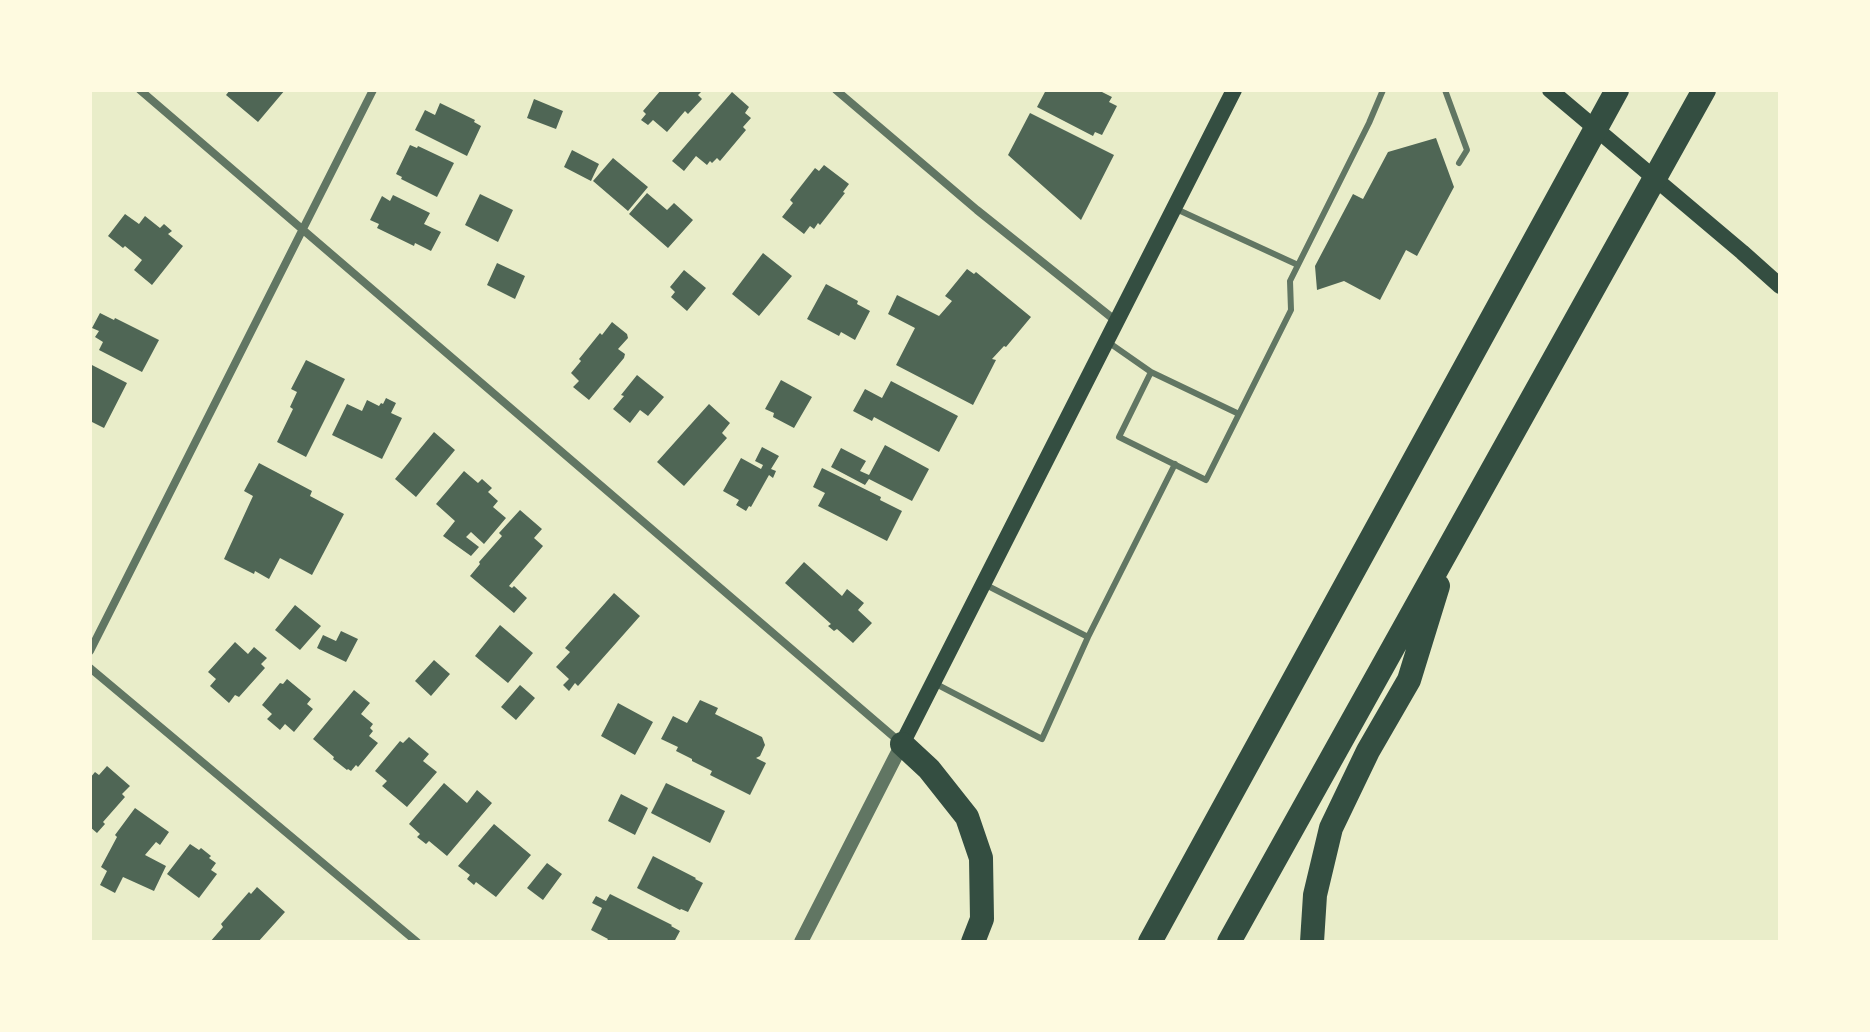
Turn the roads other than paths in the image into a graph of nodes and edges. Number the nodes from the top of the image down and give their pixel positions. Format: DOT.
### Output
graph roads {
  1 [pos="140,90"];
  2 [pos="373,90"];
  3 [pos="836,90"];
  4 [pos="1234,90"];
  5 [pos="1383,90"];
  6 [pos="1445,90"];
  7 [pos="1550,90"];
  8 [pos="1617,90"];
  9 [pos="1704,90"];
  10 [pos="1459,163"];
  11 [pos="1174,208"];
  12 [pos="302,230"];
  13 [pos="1298,265"];
  14 [pos="1780,286"];
  15 [pos="1117,321"];
  16 [pos="1107,341"];
  17 [pos="1151,372"];
  18 [pos="1239,414"];
  19 [pos="1175,464"];
  20 [pos="1453,538"];
  21 [pos="983,584"];
  22 [pos="1088,637"];
  23 [pos="90,651"];
  24 [pos="90,668"];
  25 [pos="933,682"];
  26 [pos="902,744"];
  27 [pos="417,942"];
  28 [pos="801,942"];
  29 [pos="973,942"];
  30 [pos="1150,942"];
  31 [pos="1229,942"];
  32 [pos="1312,942"];
  1 -- 12 [label="street"];
  2 -- 12 [label="street"];
  3 -- 15 [label="street"];
  4 -- 11 [label="main road"];
  5 -- 13 [label="lane"];
  6 -- 10 [label="lane"];
  7 -- 14 [label="main road"];
  8 -- 30 [label="highway"];
  9 -- 20 [label="highway"];
  11 -- 13 [label="lane"];
  11 -- 15 [label="main road"];
  12 -- 23 [label="street"];
  12 -- 26 [label="street"];
  13 -- 18 [label="lane"];
  15 -- 16 [label="main road"];
  16 -- 17 [label="lane"];
  16 -- 21 [label="main road"];
  17 -- 18 [label="lane"];
  17 -- 19 [label="lane"];
  18 -- 19 [label="lane"];
  19 -- 22 [label="lane"];
  20 -- 31 [label="highway"];
  20 -- 32 [label="highway"];
  21 -- 22 [label="lane"];
  21 -- 25 [label="main road"];
  22 -- 25 [label="lane"];
  24 -- 27 [label="street"];
  25 -- 26 [label="main road"];
  26 -- 28 [label="street"];
  26 -- 29 [label="highway"];
}
